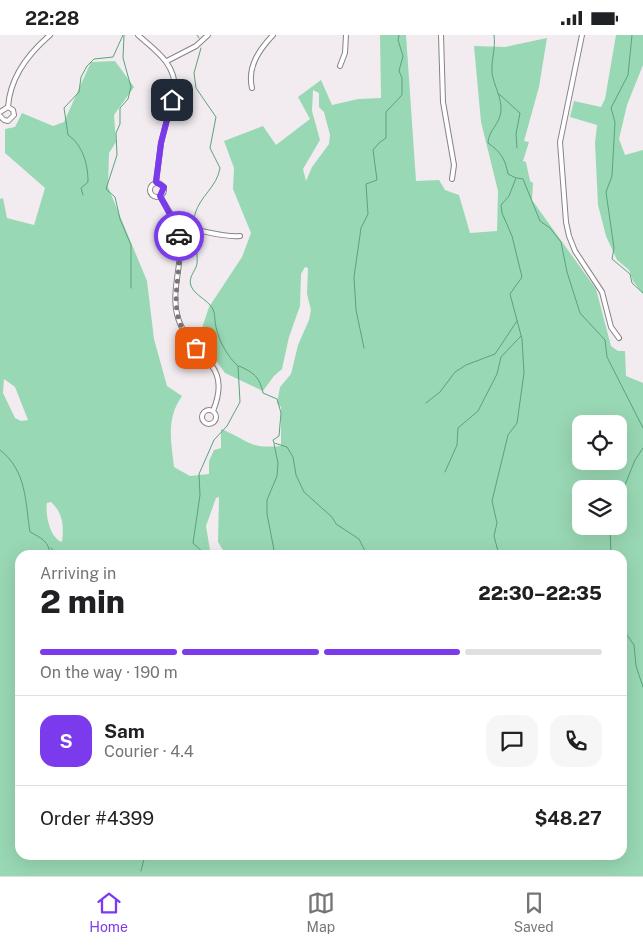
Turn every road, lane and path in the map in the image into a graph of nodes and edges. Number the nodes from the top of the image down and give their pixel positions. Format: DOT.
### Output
graph roads {
  1 [pos="50,35"];
  2 [pos="138,35"];
  3 [pos="208,35"];
  4 [pos="273,35"];
  5 [pos="346,35"];
  6 [pos="441,35"];
  7 [pos="582,35"];
  8 [pos="167,61"];
  9 [pos="340,66"];
  10 [pos="252,88"];
  11 [pos="8,107"];
  12 [pos="0,112"];
  13 [pos="0,116"];
  14 [pos="452,179"];
  15 [pos="156,182"];
  16 [pos="160,196"];
  17 [pos="178,229"];
  18 [pos="240,236"];
  19 [pos="620,338"];
  20 [pos="212,411"];
  1 -- 11 [label="street"];
  2 -- 8 [label="street"];
  3 -- 8 [label="street"];
  4 -- 10 [label="street"];
  5 -- 9 [label="street"];
  6 -- 14 [label="street"];
  7 -- 19 [label="street"];
  8 -- 15 [label="street"];
  11 -- 12 [label="street"];
  11 -- 13 [label="street"];
  15 -- 16 [label="street"];
  15 -- 16 [label="street"];
  16 -- 17 [label="street"];
  17 -- 18 [label="street"];
  17 -- 20 [label="street"];
}
